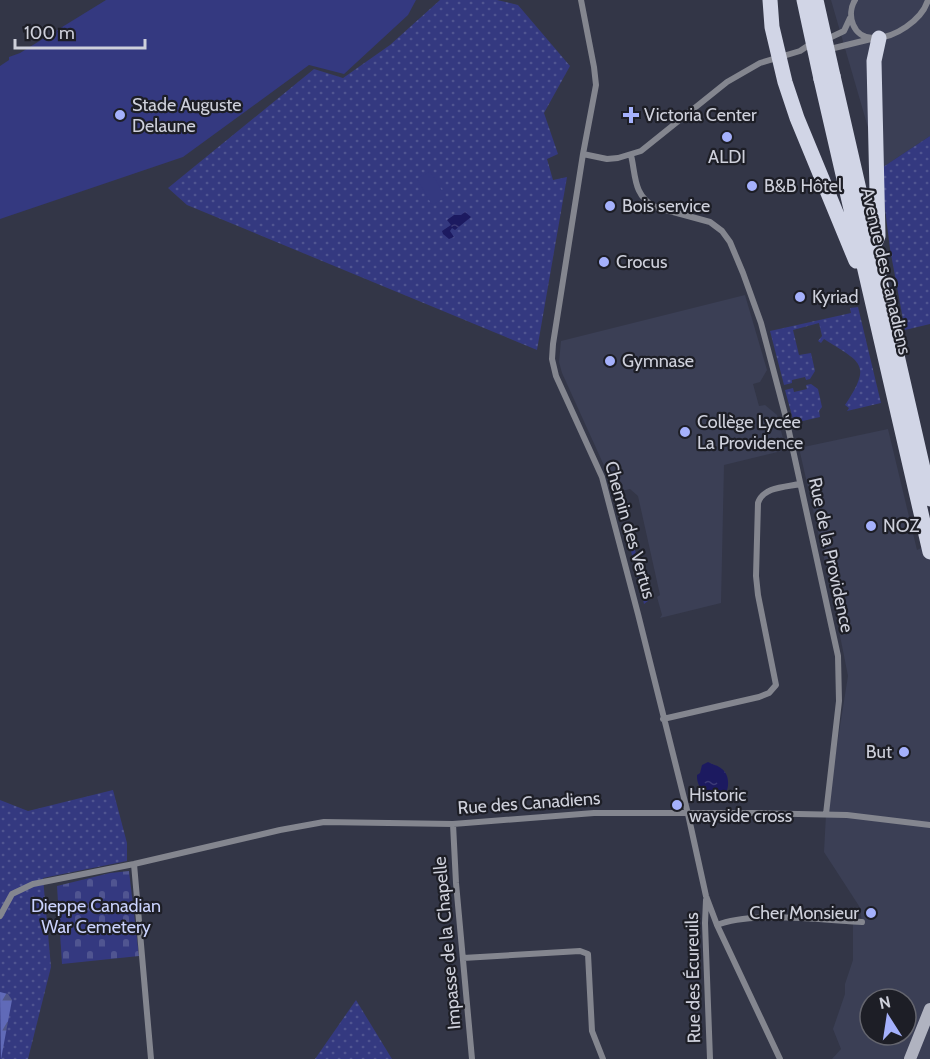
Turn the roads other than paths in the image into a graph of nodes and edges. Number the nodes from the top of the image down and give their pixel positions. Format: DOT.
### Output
graph roads {
  1 [pos="580,0"];
  2 [pos="770,0"];
  3 [pos="804,0"];
  4 [pos="816,0"];
  5 [pos="855,0"];
  6 [pos="928,2"];
  7 [pos="850,18"];
  8 [pos="875,38"];
  9 [pos="800,51"];
  10 [pos="777,57"];
  11 [pos="827,77"];
  12 [pos="583,154"];
  13 [pos="631,155"];
  14 [pos="873,246"];
  15 [pos="866,275"];
  16 [pos="801,484"];
  17 [pos="930,499"];
  18 [pos="930,552"];
  19 [pos="663,719"];
  20 [pos="688,814"];
  21 [pos="826,814"];
  22 [pos="453,824"];
  23 [pos="930,825"];
  24 [pos="134,864"];
  25 [pos="706,896"];
  26 [pos="0,916"];
  27 [pos="862,922"];
  28 [pos="717,925"];
  29 [pos="463,958"];
  30 [pos="930,1009"];
  31 [pos="930,1016"];
  32 [pos="150,1059"];
  33 [pos="472,1059"];
  34 [pos="603,1059"];
  35 [pos="710,1059"];
  36 [pos="780,1059"];
  37 [pos="910,1059"];
  38 [pos="917,1059"];
  1 -- 12 [label="street, Chemin des Vertus"];
  2 -- 10 [label="main road"];
  3 -- 11 [label="main road, Avenue des Canadiens, bridge"];
  4 -- 11 [label="main road, Avenue des Canadiens, bridge"];
  5 -- 7 [label="street"];
  6 -- 8 [label="street"];
  7 -- 8 [label="street"];
  7 -- 9 [label="street"];
  8 -- 9 [label="street"];
  8 -- 14 [label="main road"];
  9 -- 10 [label="street"];
  10 -- 13 [label="street"];
  10 -- 15 [label="main road"];
  11 -- 14 [label="main road, Avenue des Canadiens"];
  11 -- 15 [label="main road, Avenue des Canadiens"];
  12 -- 13 [label="street"];
  12 -- 19 [label="street, Chemin des Vertus"];
  13 -- 16 [label="street, Rue de la Providence"];
  14 -- 17 [label="main road, Avenue des Canadiens"];
  15 -- 18 [label="main road, Avenue des Canadiens"];
  16 -- 19 [label="street"];
  16 -- 21 [label="street, Rue de la Providence"];
  19 -- 20 [label="street, Chemin des Vertus"];
  20 -- 21 [label="street, Rue des Canadiens"];
  20 -- 22 [label="street, Rue des Canadiens"];
  20 -- 25 [label="street, Chemin des Vertus"];
  21 -- 23 [label="street, Rue des Canadiens"];
  22 -- 24 [label="street, Rue des Canadiens"];
  22 -- 29 [label="street, Impasse de la Chapelle"];
  24 -- 26 [label="street, Rue des Canadiens"];
  24 -- 32 [label="street"];
  25 -- 28 [label="street, Chemin des Vertus"];
  25 -- 35 [label="street, Rue des Écureuils"];
  27 -- 28 [label="street"];
  28 -- 36 [label="street, Chemin des Vertus"];
  29 -- 33 [label="street, Impasse de la Chapelle"];
  29 -- 34 [label="street"];
  30 -- 37 [label="main road"];
  31 -- 38 [label="main road"];
}
